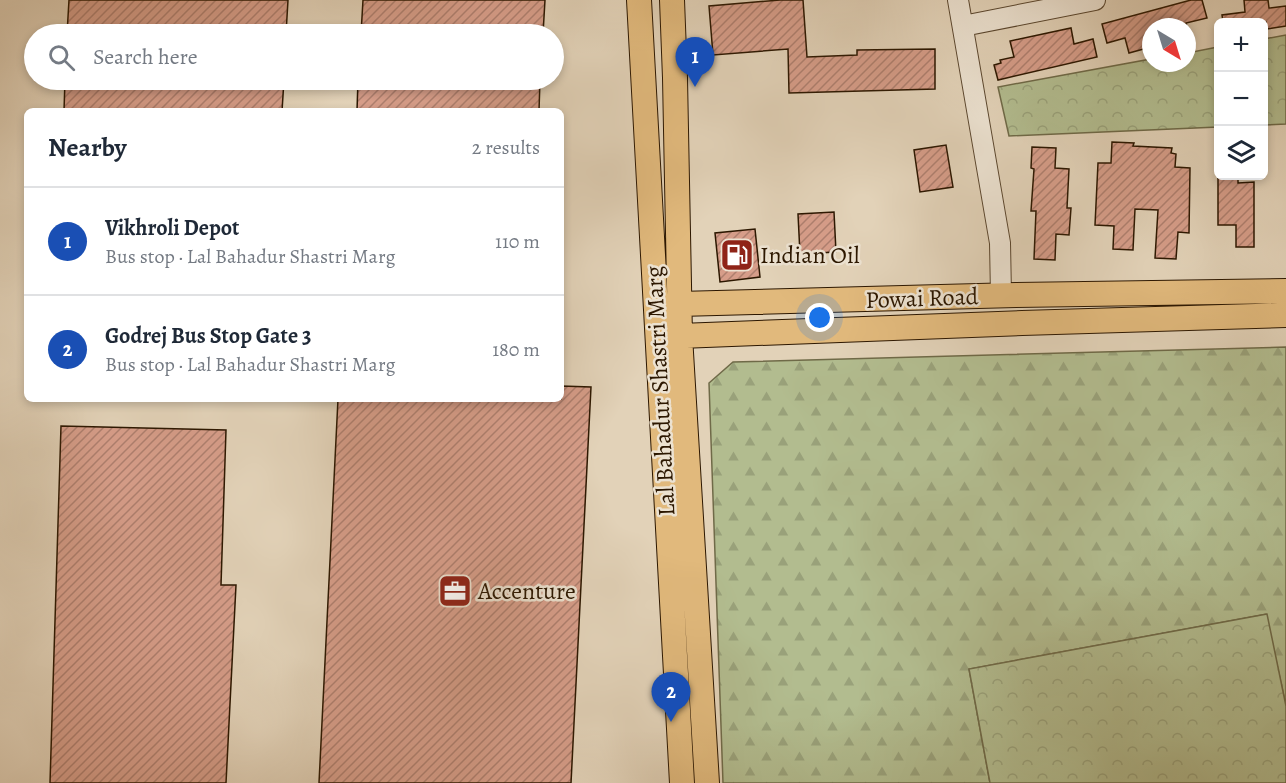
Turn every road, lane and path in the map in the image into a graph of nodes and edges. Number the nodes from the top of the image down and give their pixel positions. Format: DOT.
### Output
graph roads {
  1 [pos="639,0"];
  2 [pos="672,0"];
  3 [pos="958,0"];
  4 [pos="1095,0"];
  5 [pos="1050,4"];
  6 [pos="963,26"];
  7 [pos="675,78"];
  8 [pos="644,80"];
  9 [pos="1286,291"];
  10 [pos="1001,295"];
  11 [pos="679,304"];
  12 [pos="1286,315"];
  13 [pos="657,324"];
  14 [pos="680,336"];
  15 [pos="682,783"];
  16 [pos="707,783"];
  1 -- 8 [label="main road, Lal Bahadur Shastri Marg"];
  2 -- 7 [label="main road, Lal Bahadur Shastri Marg"];
  3 -- 6 [label="street"];
  4 -- 5 [label="street"];
  5 -- 6 [label="street"];
  6 -- 10 [label="street"];
  7 -- 8 [label="main road"];
  7 -- 11 [label="main road, Lal Bahadur Shastri Marg"];
  8 -- 13 [label="main road, Lal Bahadur Shastri Marg"];
  9 -- 10 [label="main road, Powai Road"];
  10 -- 11 [label="main road, Powai Road"];
  11 -- 13 [label="main road"];
  11 -- 14 [label="main road, Lal Bahadur Shastri Marg"];
  12 -- 14 [label="main road, Powai Road"];
  13 -- 14 [label="main road, Powai Road"];
  13 -- 15 [label="main road, Lal Bahadur Shastri Marg"];
  14 -- 16 [label="main road, Lal Bahadur Shastri Marg"];
}
